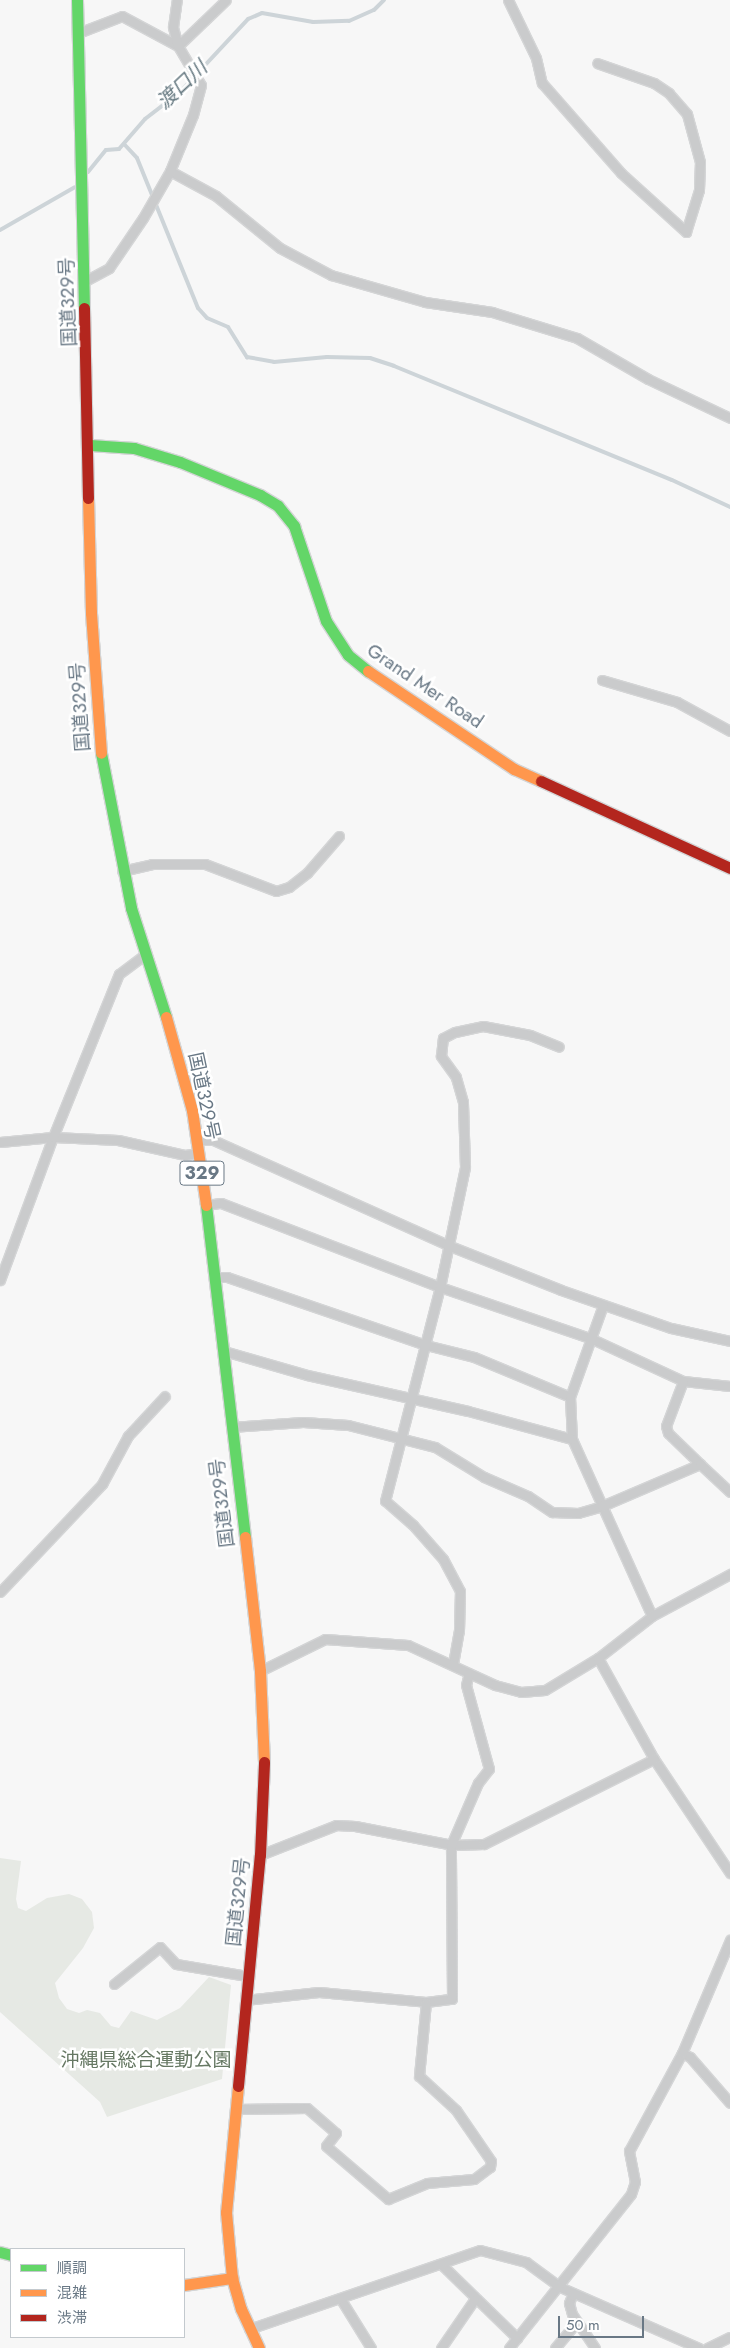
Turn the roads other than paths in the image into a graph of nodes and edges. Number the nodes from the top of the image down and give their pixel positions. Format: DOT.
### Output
graph roads {
  1 [pos="77,0"];
  2 [pos="177,0"];
  3 [pos="226,0"];
  4 [pos="508,0"];
  5 [pos="78,33"];
  6 [pos="178,46"];
  7 [pos="597,63"];
  8 [pos="170,171"];
  9 [pos="85,281"];
  10 [pos="730,418"];
  11 [pos="90,445"];
  12 [pos="602,680"];
  13 [pos="730,731"];
  14 [pos="339,836"];
  15 [pos="730,868"];
  16 [pos="122,871"];
  17 [pos="146,954"];
  18 [pos="559,1047"];
  19 [pos="53,1137"];
  20 [pos="197,1140"];
  21 [pos="0,1142"];
  22 [pos="199,1153"];
  23 [pos="206,1205"];
  24 [pos="450,1246"];
  25 [pos="214,1277"];
  26 [pos="0,1280"];
  27 [pos="440,1286"];
  28 [pos="603,1305"];
  29 [pos="590,1338"];
  30 [pos="730,1341"];
  31 [pos="426,1345"];
  32 [pos="224,1351"];
  33 [pos="684,1381"];
  34 [pos="730,1386"];
  35 [pos="165,1396"];
  36 [pos="570,1398"];
  37 [pos="411,1399"];
  38 [pos="231,1427"];
  39 [pos="403,1439"];
  40 [pos="572,1439"];
  41 [pos="700,1464"];
  42 [pos="730,1492"];
  43 [pos="602,1506"];
  44 [pos="730,1574"];
  45 [pos="0,1592"];
  46 [pos="652,1616"];
  47 [pos="598,1658"];
  48 [pos="453,1664"];
  49 [pos="260,1671"];
  50 [pos="469,1673"];
  51 [pos="654,1759"];
  52 [pos="451,1845"];
  53 [pos="260,1855"];
  54 [pos="730,1873"];
  55 [pos="730,1940"];
  56 [pos="247,1976"];
  57 [pos="114,1984"];
  58 [pos="245,2000"];
  59 [pos="426,2002"];
  60 [pos="682,2052"];
  61 [pos="730,2102"];
  62 [pos="236,2109"];
  63 [pos="442,2265"];
  64 [pos="232,2278"];
  65 [pos="185,2285"];
  66 [pos="560,2287"];
  67 [pos="573,2293"];
  68 [pos="340,2298"];
  69 [pos="474,2300"];
  70 [pos="576,2323"];
  71 [pos="249,2329"];
  72 [pos="730,2337"];
  73 [pos="517,2338"];
  74 [pos="259,2348"];
  75 [pos="371,2348"];
  76 [pos="441,2348"];
  77 [pos="508,2348"];
  78 [pos="556,2348"];
  79 [pos="595,2348"];
  80 [pos="699,2348"];
  81 [pos="707,2348"];
  1 -- 5 [label="main road, 国道329号 / 329"];
  2 -- 6 [label="street"];
  3 -- 6 [label="street"];
  4 -- 7 [label="street"];
  5 -- 6 [label="street"];
  5 -- 9 [label="main road, 国道329号 / 329"];
  6 -- 8 [label="street"];
  8 -- 9 [label="street"];
  8 -- 10 [label="street"];
  9 -- 11 [label="main road, 国道329号 / 329"];
  11 -- 15 [label="main road, Grand Mer Road"];
  11 -- 16 [label="main road, 国道329号 / 329"];
  12 -- 13 [label="street"];
  14 -- 16 [label="street"];
  16 -- 17 [label="main road, 国道329号 / 329"];
  17 -- 19 [label="street"];
  17 -- 20 [label="main road, 国道329号 / 329"];
  18 -- 24 [label="street"];
  19 -- 21 [label="street"];
  19 -- 22 [label="street"];
  19 -- 26 [label="street"];
  20 -- 22 [label="main road, 国道329号 / 329"];
  20 -- 24 [label="street"];
  22 -- 23 [label="main road, 国道329号 / 329"];
  23 -- 25 [label="main road, 国道329号 / 329"];
  23 -- 27 [label="street"];
  24 -- 27 [label="street"];
  24 -- 28 [label="street"];
  25 -- 31 [label="street"];
  25 -- 32 [label="main road, 国道329号 / 329"];
  27 -- 29 [label="street"];
  27 -- 31 [label="street"];
  28 -- 29 [label="street"];
  28 -- 30 [label="street"];
  29 -- 33 [label="street"];
  29 -- 36 [label="street"];
  31 -- 36 [label="street"];
  31 -- 37 [label="street"];
  32 -- 37 [label="street"];
  32 -- 38 [label="main road, 国道329号 / 329"];
  33 -- 34 [label="street"];
  33 -- 41 [label="street"];
  35 -- 45 [label="street"];
  36 -- 40 [label="street"];
  37 -- 39 [label="street"];
  37 -- 40 [label="street"];
  38 -- 39 [label="street"];
  38 -- 49 [label="main road, 国道329号 / 329"];
  39 -- 43 [label="street"];
  39 -- 48 [label="street"];
  40 -- 43 [label="street"];
  41 -- 42 [label="street"];
  41 -- 43 [label="street"];
  43 -- 46 [label="street"];
  44 -- 46 [label="street"];
  46 -- 47 [label="street"];
  47 -- 50 [label="street"];
  47 -- 51 [label="street"];
  48 -- 49 [label="street"];
  48 -- 50 [label="street"];
  49 -- 53 [label="main road, 国道329号 / 329"];
  50 -- 52 [label="street"];
  51 -- 52 [label="street"];
  51 -- 54 [label="street"];
  52 -- 53 [label="street"];
  52 -- 59 [label="street"];
  53 -- 56 [label="main road, 国道329号 / 329"];
  55 -- 60 [label="street"];
  56 -- 57 [label="street"];
  56 -- 58 [label="main road, 国道329号 / 329"];
  58 -- 59 [label="street"];
  58 -- 62 [label="main road, 国道329号 / 329"];
  59 -- 62 [label="street"];
  60 -- 61 [label="street"];
  60 -- 66 [label="street"];
  62 -- 64 [label="main road, 国道329号 / 329"];
  63 -- 66 [label="street"];
  63 -- 68 [label="street"];
  63 -- 69 [label="street"];
  64 -- 65 [label="main road"];
  64 -- 71 [label="main road, 国道329号 / 329"];
  66 -- 67 [label="street"];
  66 -- 73 [label="street"];
  67 -- 70 [label="street"];
  67 -- 80 [label="street"];
  68 -- 71 [label="street"];
  68 -- 75 [label="street"];
  69 -- 73 [label="street"];
  69 -- 76 [label="street"];
  70 -- 78 [label="street"];
  70 -- 79 [label="street"];
  71 -- 74 [label="main road, 国道329号 / 329"];
  72 -- 81 [label="street"];
  73 -- 77 [label="street"];
}
